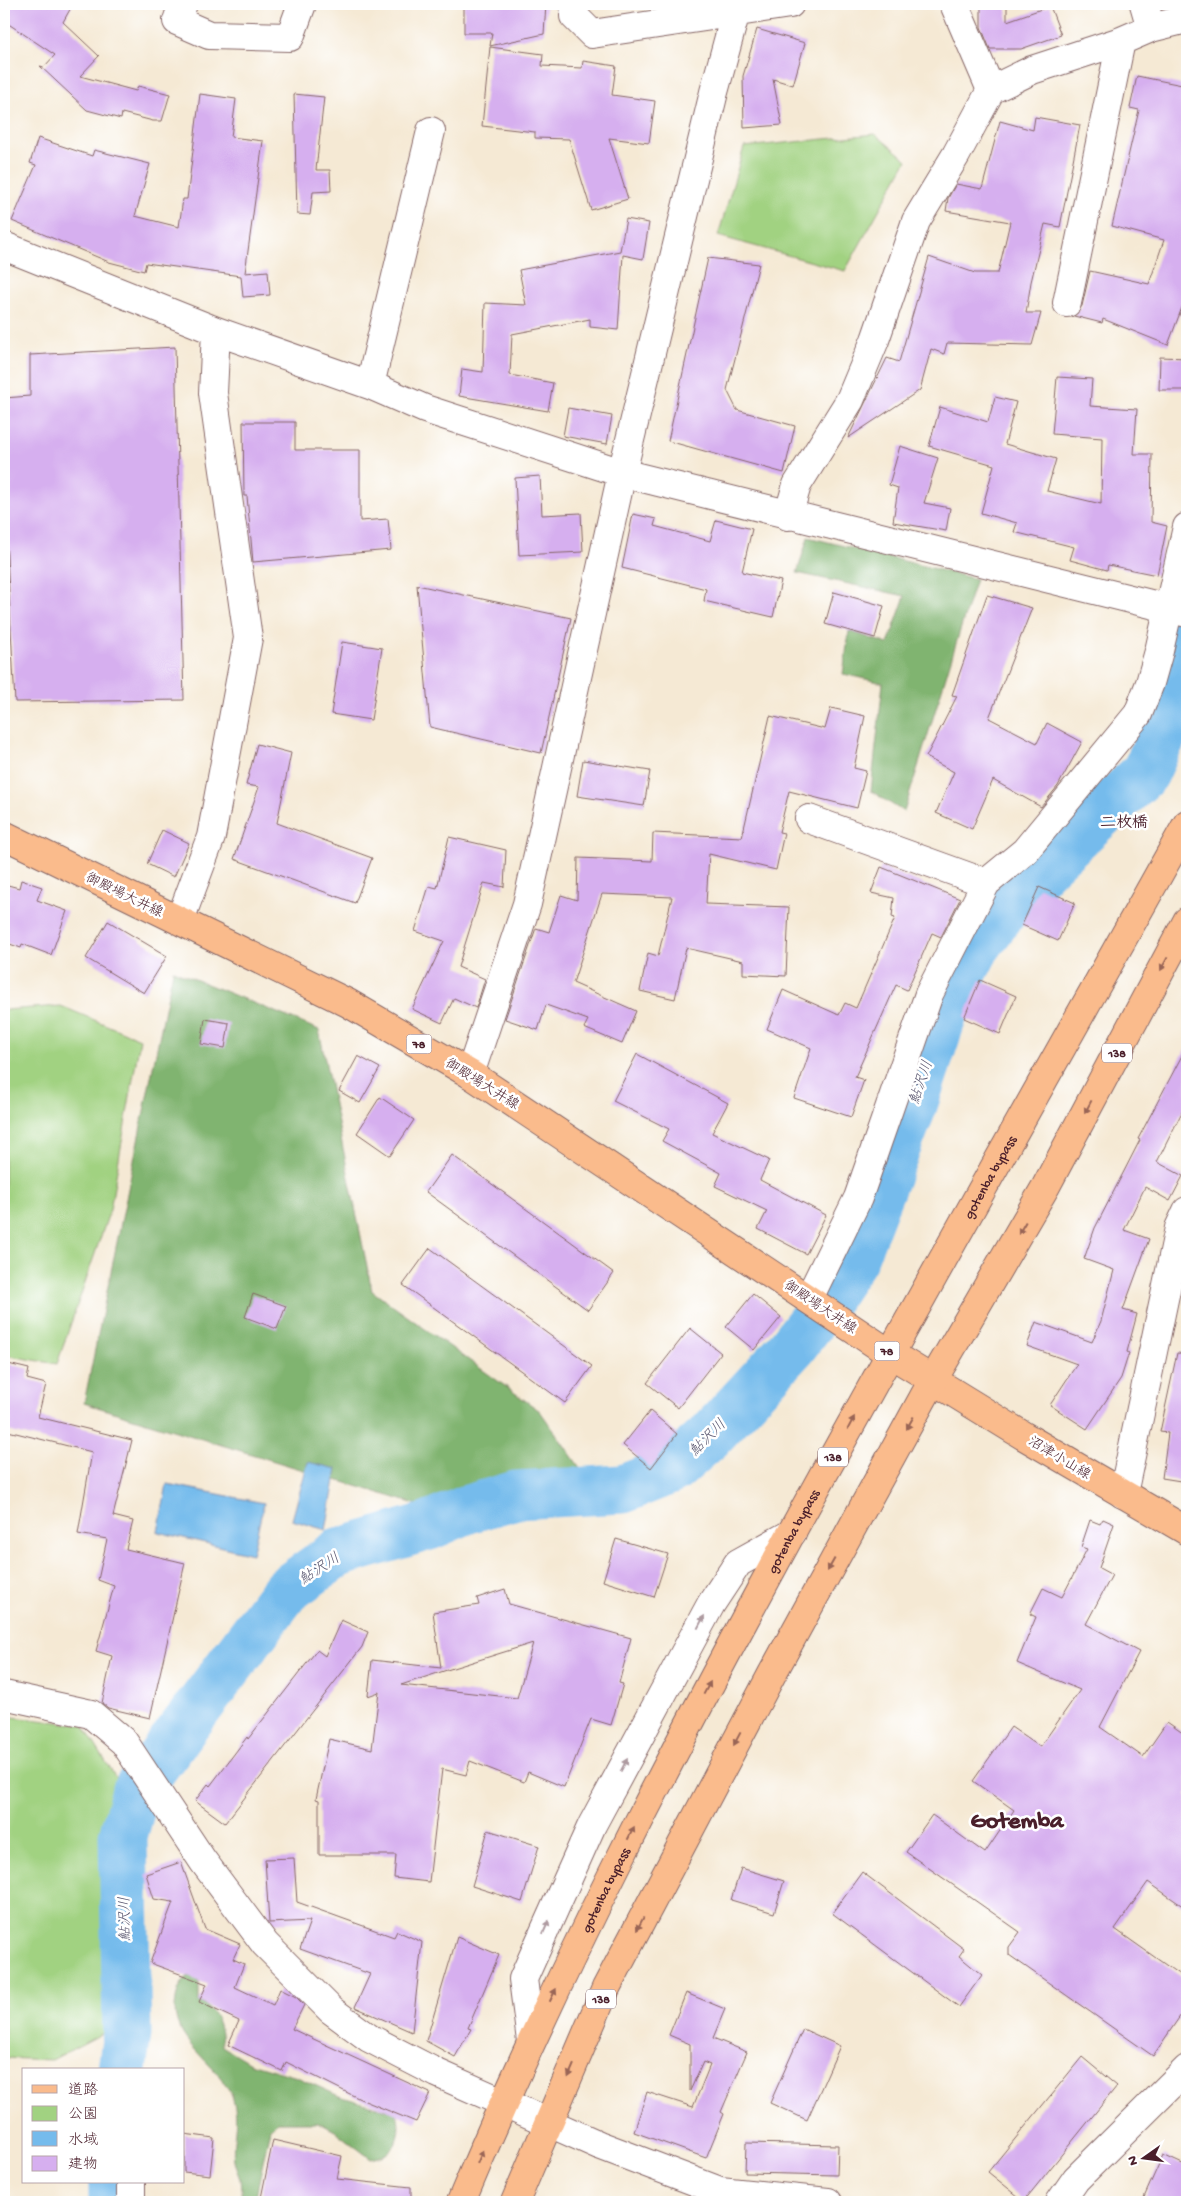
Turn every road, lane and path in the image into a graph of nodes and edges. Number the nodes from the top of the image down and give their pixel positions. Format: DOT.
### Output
graph roads {
  1 [pos="183,4"];
  2 [pos="302,4"];
  3 [pos="575,4"];
  4 [pos="790,4"];
  5 [pos="954,4"];
  6 [pos="737,9"];
  7 [pos="1147,16"];
  8 [pos="1187,19"];
  9 [pos="1121,41"];
  10 [pos="991,90"];
  11 [pos="431,131"];
  12 [pos="4,246"];
  13 [pos="1066,304"];
  14 [pos="216,331"];
  15 [pos="370,385"];
  16 [pos="622,473"];
  17 [pos="788,516"];
  18 [pos="1187,527"];
  19 [pos="1176,610"];
  20 [pos="809,819"];
  21 [pos="1187,824"];
  22 [pos="4,835"];
  23 [pos="986,883"];
  24 [pos="180,920"];
  25 [pos="1187,921"];
  26 [pos="470,1074"];
  27 [pos="1184,1223"];
  28 [pos="809,1298"];
  29 [pos="889,1352"];
  30 [pos="933,1380"];
  31 [pos="1123,1494"];
  32 [pos="1187,1531"];
  33 [pos="792,1533"];
  34 [pos="4,1695"];
  35 [pos="531,2040"];
  36 [pos="1187,2069"];
  37 [pos="503,2102"];
  38 [pos="549,2122"];
  39 [pos="132,2184"];
  40 [pos="131,2202"];
  41 [pos="461,2202"];
  42 [pos="516,2202"];
  43 [pos="828,2202"];
  44 [pos="1060,2202"];
  1 -- 2 [label="street"];
  3 -- 6 [label="street"];
  4 -- 6 [label="street"];
  5 -- 10 [label="street"];
  6 -- 16 [label="street"];
  7 -- 8 [label="street"];
  7 -- 9 [label="street"];
  9 -- 10 [label="street"];
  9 -- 13 [label="street"];
  10 -- 17 [label="street"];
  11 -- 15 [label="street"];
  12 -- 14 [label="street"];
  14 -- 15 [label="street"];
  14 -- 24 [label="street"];
  15 -- 16 [label="street"];
  16 -- 17 [label="street"];
  16 -- 26 [label="street"];
  17 -- 19 [label="street"];
  18 -- 19 [label="street"];
  19 -- 23 [label="street"];
  20 -- 23 [label="street"];
  21 -- 29 [label="main road, gotenba bypass / 138"];
  22 -- 24 [label="main road, 御殿場大井線 / 78"];
  23 -- 28 [label="street"];
  24 -- 26 [label="main road, 御殿場大井線 / 78"];
  25 -- 30 [label="main road, 138, one-way"];
  26 -- 28 [label="main road, 御殿場大井線 / 78"];
  27 -- 31 [label="street"];
  28 -- 29 [label="main road, 御殿場大井線 / 78"];
  29 -- 30 [label="main road, 御殿場大井線 / 78"];
  33 -- 29 [label="main road, gotenba bypass / 138, one-way"];
  30 -- 31 [label="main road, 沼津小山線"];
  30 -- 38 [label="main road, 138, one-way"];
  31 -- 32 [label="main road, 沼津小山線"];
  35 -- 33 [label="main road, gotenba bypass / 138, one-way"];
  35 -- 33 [label="street, one-way"];
  34 -- 37 [label="street"];
  35 -- 37 [label="main road, gotenba bypass / 138"];
  36 -- 44 [label="street"];
  37 -- 38 [label="street"];
  41 -- 37 [label="main road, gotenba bypass / 138, one-way"];
  38 -- 42 [label="main road, 138"];
  38 -- 43 [label="street"];
  39 -- 40 [label="street"];
}
